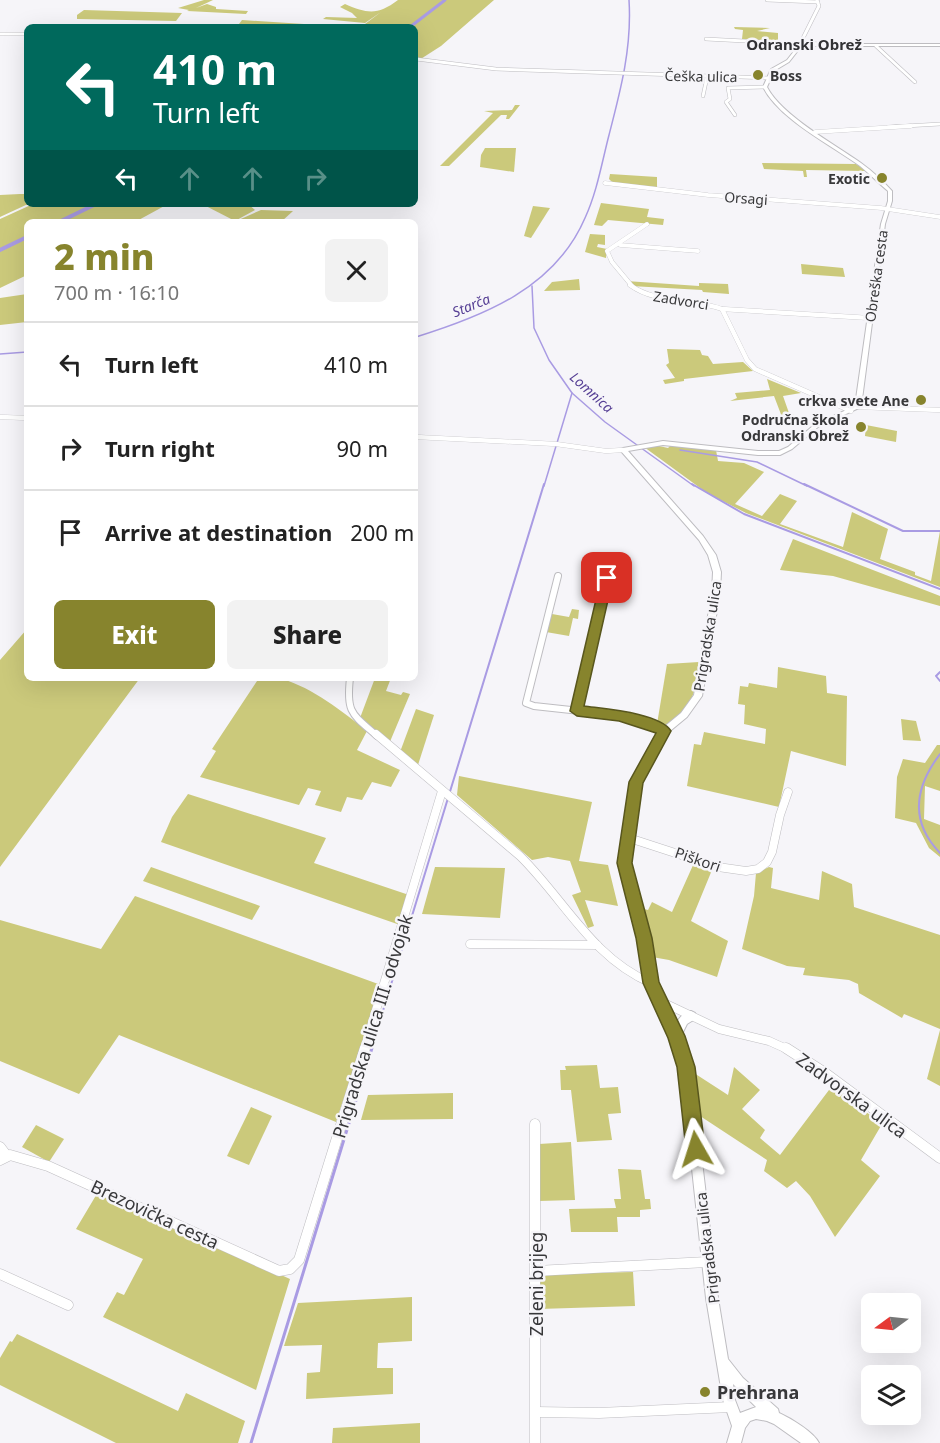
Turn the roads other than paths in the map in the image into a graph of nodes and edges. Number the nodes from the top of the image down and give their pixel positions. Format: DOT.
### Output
graph roads {
  1 [pos="767,0"];
  2 [pos="818,1"];
  3 [pos="0,34"];
  4 [pos="24,34"];
  5 [pos="706,39"];
  6 [pos="801,44"];
  7 [pos="940,45"];
  8 [pos="876,46"];
  9 [pos="418,59"];
  10 [pos="707,77"];
  11 [pos="768,78"];
  12 [pos="915,82"];
  13 [pos="765,87"];
  14 [pos="703,96"];
  15 [pos="735,115"];
  16 [pos="940,124"];
  17 [pos="815,132"];
  18 [pos="605,183"];
  19 [pos="888,209"];
  20 [pos="940,217"];
  21 [pos="647,224"];
  22 [pos="616,246"];
  23 [pos="698,251"];
  24 [pos="722,309"];
  25 [pos="870,318"];
  26 [pos="854,409"];
  27 [pos="940,410"];
  28 [pos="0,417"];
  29 [pos="24,418"];
  30 [pos="418,437"];
  31 [pos="623,450"];
  32 [pos="558,576"];
  33 [pos="607,578"];
  34 [pos="350,681"];
  35 [pos="577,711"];
  36 [pos="664,731"];
  37 [pos="444,792"];
  38 [pos="788,792"];
  39 [pos="626,837"];
  40 [pos="470,944"];
  41 [pos="597,945"];
  42 [pos="651,983"];
  43 [pos="659,1000"];
  44 [pos="691,1016"];
  45 [pos="676,1036"];
  46 [pos="535,1124"];
  47 [pos="2,1154"];
  48 [pos="940,1158"];
  49 [pos="299,1260"];
  50 [pos="707,1262"];
  51 [pos="536,1271"];
  52 [pos="0,1274"];
  53 [pos="68,1305"];
  54 [pos="722,1360"];
  55 [pos="731,1407"];
  56 [pos="536,1412"];
  57 [pos="773,1415"];
  58 [pos="739,1427"];
  59 [pos="535,1443"];
  60 [pos="734,1443"];
  61 [pos="812,1443"];
  1 -- 2 [label="street"];
  2 -- 6 [label="street"];
  3 -- 4 [label="street"];
  5 -- 6 [label="street"];
  6 -- 8 [label="main road"];
  6 -- 11 [label="main road"];
  7 -- 8 [label="main road"];
  8 -- 12 [label="street"];
  9 -- 10 [label="street, Češka ulica"];
  10 -- 11 [label="street, Češka ulica"];
  10 -- 14 [label="street"];
  11 -- 13 [label="main road"];
  13 -- 15 [label="street"];
  13 -- 17 [label="main road, Obreška cesta"];
  16 -- 17 [label="street"];
  17 -- 19 [label="main road, Obreška cesta"];
  18 -- 19 [label="street, Orsagi"];
  19 -- 20 [label="street, Orsagi"];
  19 -- 25 [label="main road, Obreška cesta"];
  21 -- 22 [label="street"];
  22 -- 23 [label="street"];
  22 -- 24 [label="street, Zadvorci"];
  24 -- 25 [label="street"];
  24 -- 26 [label="street, Zadvorci"];
  25 -- 26 [label="main road, Obreška cesta"];
  26 -- 27 [label="street"];
  26 -- 31 [label="main road"];
  28 -- 29 [label="street"];
  30 -- 31 [label="street"];
  31 -- 36 [label="main road, Prigradska ulica"];
  32 -- 35 [label="street"];
  33 -- 35 [label="street"];
  34 -- 37 [label="street"];
  35 -- 36 [label="street"];
  36 -- 39 [label="main road, Prigradska ulica"];
  37 -- 41 [label="street"];
  37 -- 49 [label="street, Prigradska ulica III. odvojak"];
  38 -- 39 [label="street, Piškori"];
  39 -- 42 [label="main road, Prigradska ulica"];
  40 -- 41 [label="street"];
  41 -- 42 [label="street"];
  42 -- 43 [label="main road, Prigradska ulica"];
  43 -- 44 [label="street, Zadvorska ulica"];
  43 -- 45 [label="main road, Prigradska ulica"];
  44 -- 45 [label="main road"];
  44 -- 48 [label="street, Zadvorska ulica"];
  45 -- 50 [label="main road, Prigradska ulica"];
  46 -- 51 [label="street, Zeleni brijeg"];
  47 -- 49 [label="street, Brezovička cesta"];
  50 -- 51 [label="street"];
  50 -- 54 [label="main road, Prigradska ulica"];
  51 -- 56 [label="street, Zeleni brijeg"];
  52 -- 53 [label="street"];
  54 -- 55 [label="main road, Prigradska ulica"];
  54 -- 57 [label="main road, Prigradska ulica"];
  55 -- 56 [label="street"];
  55 -- 58 [label="main road, Prigradska ulica"];
  56 -- 59 [label="street, Zeleni brijeg"];
  57 -- 58 [label="main road"];
  57 -- 61 [label="main road"];
  58 -- 60 [label="main road"];
}
